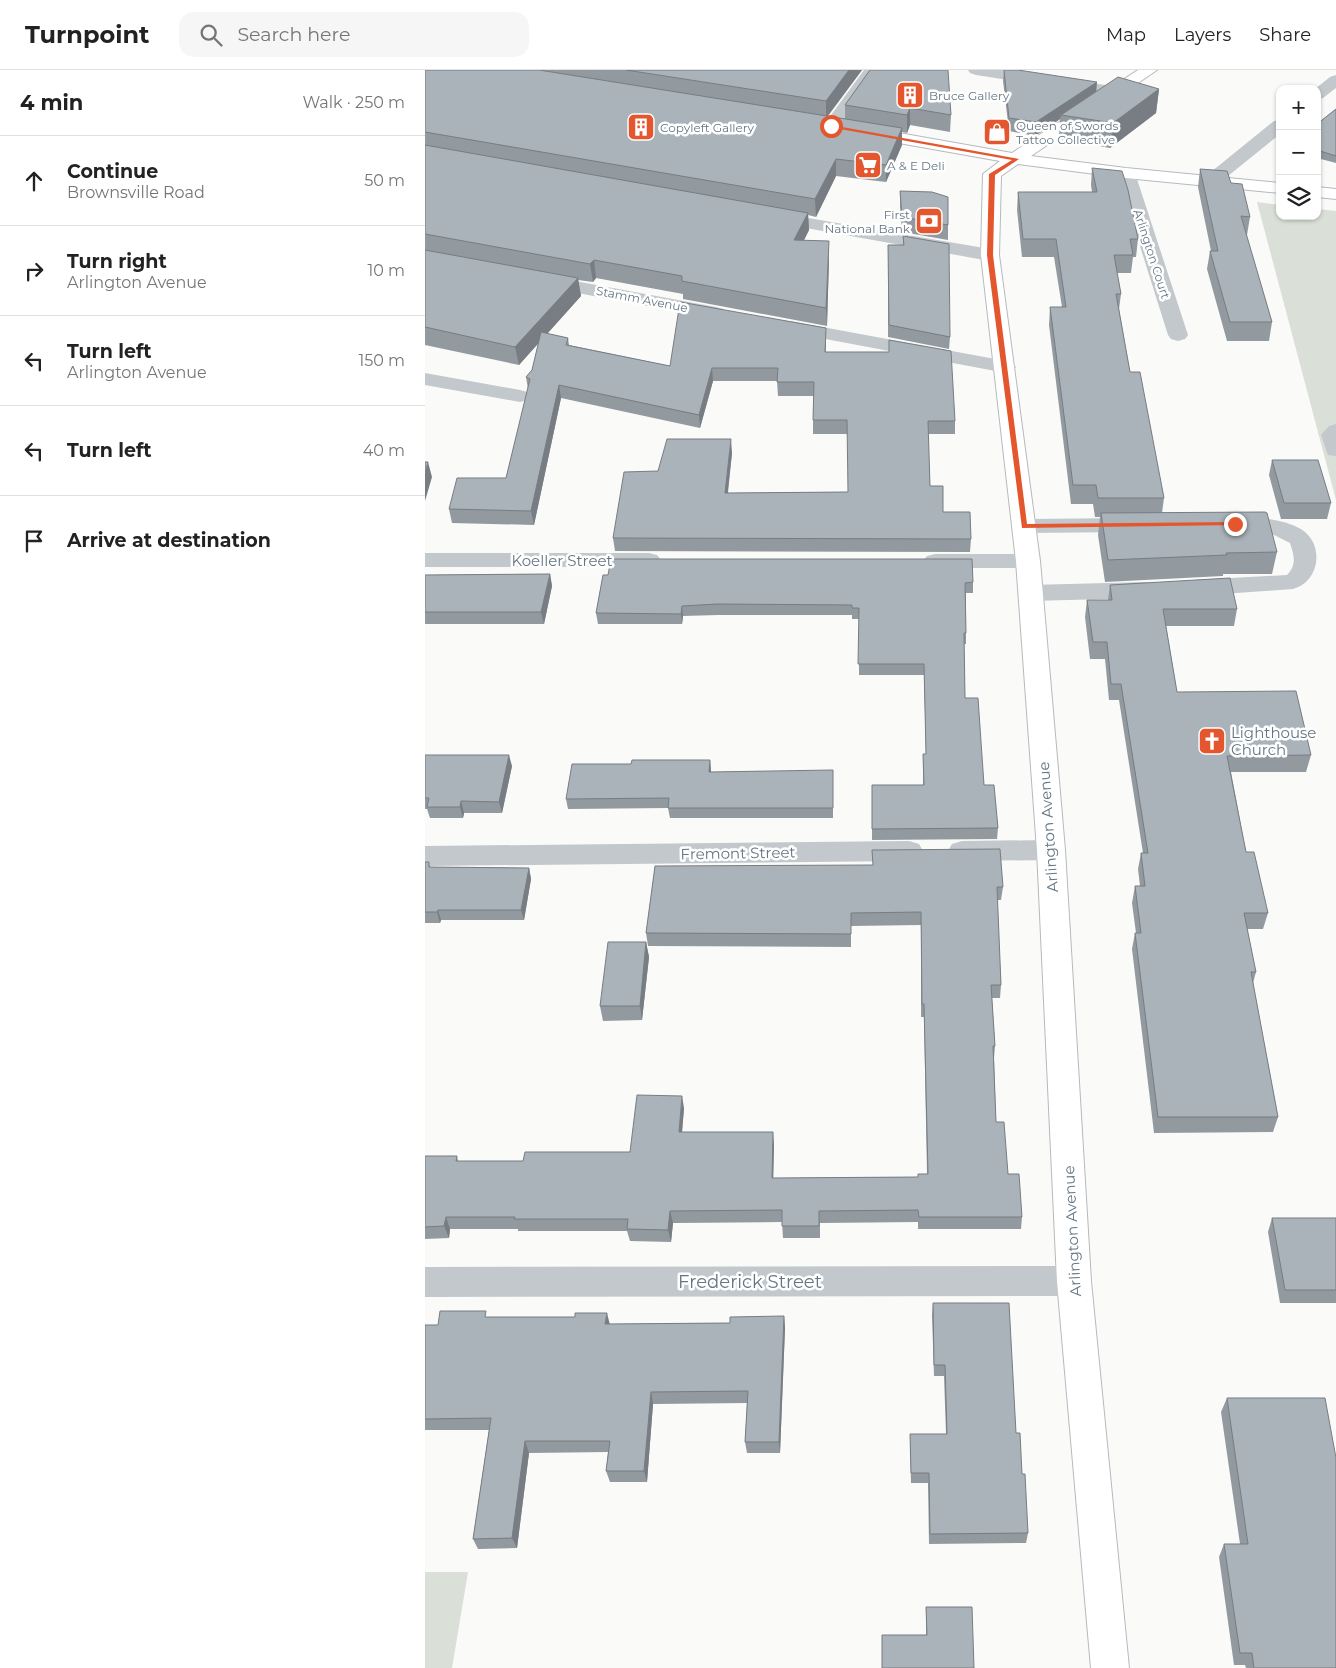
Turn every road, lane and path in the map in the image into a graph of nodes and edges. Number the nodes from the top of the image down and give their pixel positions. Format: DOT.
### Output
graph roads {
  1 [pos="872,70"];
  2 [pos="975,70"];
  3 [pos="1149,70"];
  4 [pos="1336,80"];
  5 [pos="1118,92"];
  6 [pos="1321,92"];
  7 [pos="812,123"];
  8 [pos="831,126"];
  9 [pos="1276,129"];
  10 [pos="1017,159"];
  11 [pos="1126,173"];
  12 [pos="1212,180"];
  13 [pos="1276,188"];
  14 [pos="1321,192"];
  15 [pos="1336,194"];
  16 [pos="756,214"];
  17 [pos="990,255"];
  18 [pos="522,277"];
  19 [pos="735,317"];
  20 [pos="773,324"];
  21 [pos="1178,335"];
  22 [pos="1005,367"];
  23 [pos="425,379"];
  24 [pos="520,396"];
  25 [pos="1336,430"];
  26 [pos="1336,450"];
  27 [pos="1158,524"];
  28 [pos="1216,524"];
  29 [pos="1024,526"];
  30 [pos="425,560"];
  31 [pos="672,560"];
  32 [pos="909,561"];
  33 [pos="1028,561"];
  34 [pos="1030,593"];
  35 [pos="1051,850"];
  36 [pos="425,856"];
  37 [pos="1074,1281"];
  38 [pos="425,1282"];
  39 [pos="1110,1668"];
  1 -- 8 [label="street"];
  2 -- 5 [label="street"];
  3 -- 5 [label="main road, Arlington Avenue"];
  4 -- 6 [label="street"];
  5 -- 10 [label="main road, Arlington Avenue"];
  7 -- 8 [label="main road"];
  8 -- 10 [label="main road"];
  9 -- 12 [label="street"];
  10 -- 11 [label="main road"];
  10 -- 17 [label="main road, Arlington Avenue"];
  11 -- 12 [label="main road"];
  11 -- 21 [label="street, Arlington Court"];
  12 -- 13 [label="main road"];
  14 -- 15 [label="main road"];
  16 -- 17 [label="street"];
  17 -- 22 [label="main road, Arlington Avenue"];
  18 -- 19 [label="street, Stamm Avenue"];
  20 -- 22 [label="street"];
  22 -- 29 [label="main road, Arlington Avenue"];
  23 -- 24 [label="street"];
  25 -- 26 [label="street"];
  27 -- 29 [label="street"];
  28 -- 34 [label="street"];
  29 -- 33 [label="main road, Arlington Avenue"];
  30 -- 31 [label="street, Koeller Street"];
  32 -- 33 [label="street"];
  33 -- 34 [label="main road, Arlington Avenue"];
  34 -- 35 [label="main road, Arlington Avenue"];
  35 -- 36 [label="street, Fremont Street"];
  35 -- 37 [label="main road, Arlington Avenue"];
  37 -- 38 [label="street, Frederick Street"];
  37 -- 39 [label="main road, Arlington Avenue"];
}
